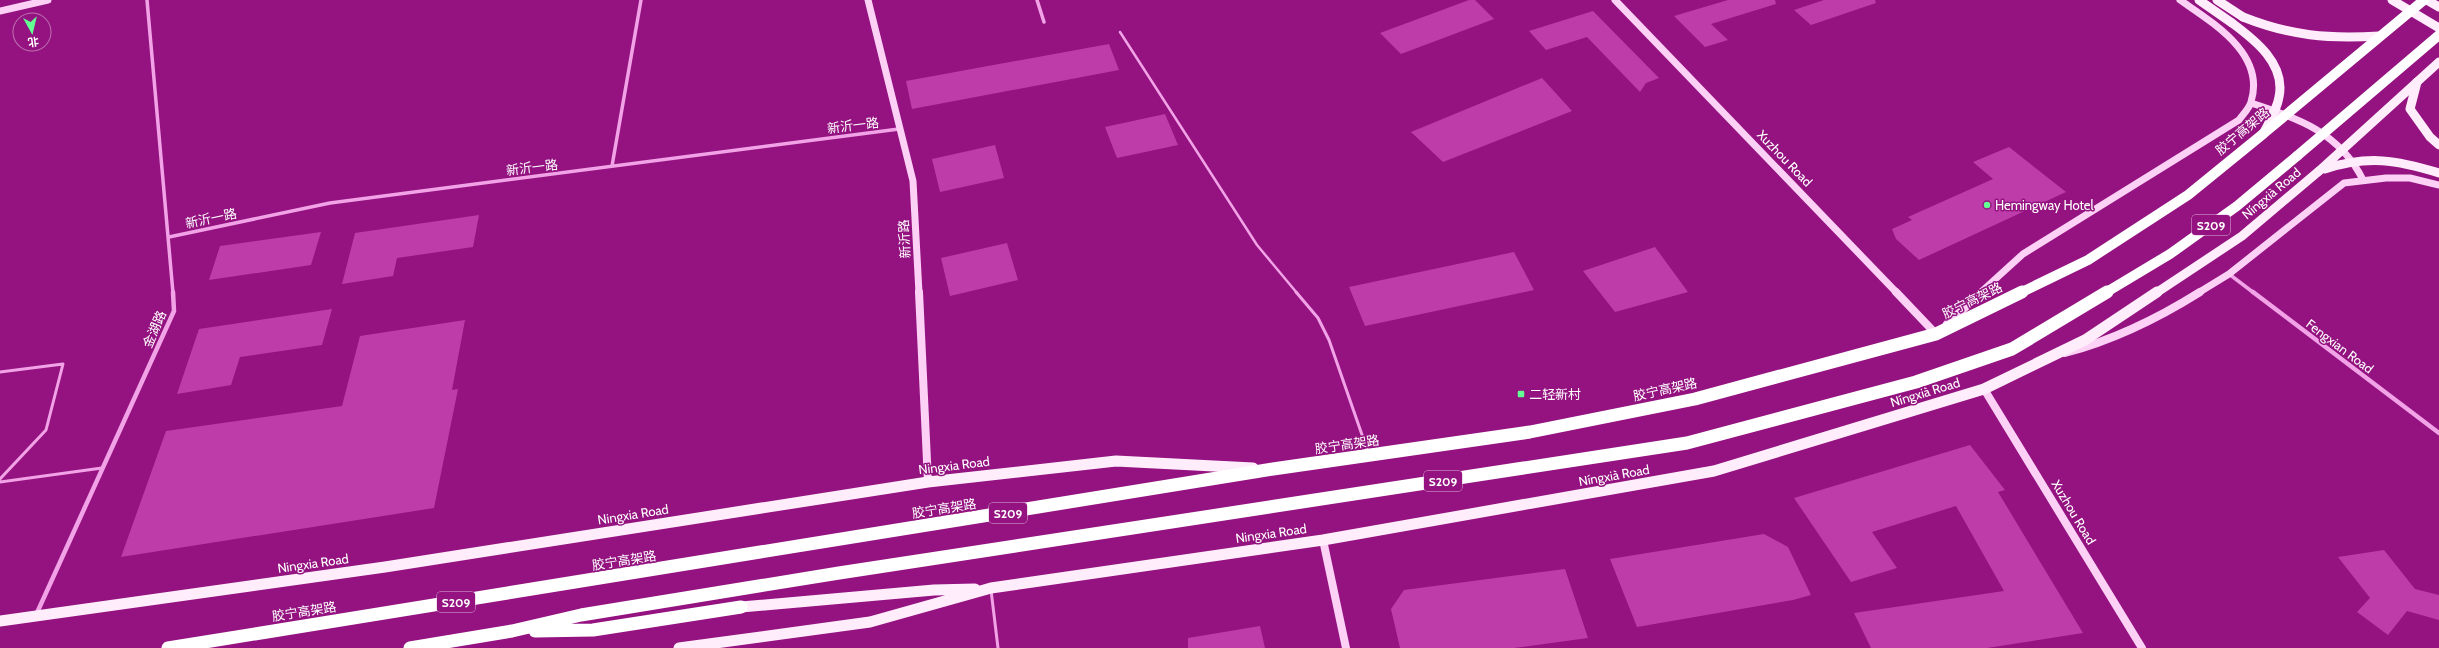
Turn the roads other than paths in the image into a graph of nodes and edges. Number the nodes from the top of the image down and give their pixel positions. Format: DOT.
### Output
graph roads {
  1 [pos="48,0"];
  2 [pos="147,0"];
  3 [pos="641,0"];
  4 [pos="868,0"];
  5 [pos="1037,0"];
  6 [pos="1615,0"];
  7 [pos="2180,0"];
  8 [pos="2199,0"];
  9 [pos="2217,0"];
  10 [pos="2392,0"];
  11 [pos="2426,0"];
  12 [pos="2439,7"];
  13 [pos="0,11"];
  14 [pos="1044,22"];
  15 [pos="2439,28"];
  16 [pos="1120,32"];
  17 [pos="2439,35"];
  18 [pos="2379,36"];
  19 [pos="2439,62"];
  20 [pos="2417,82"];
  21 [pos="2251,103"];
  22 [pos="899,129"];
  23 [pos="2263,134"];
  24 [pos="2439,145"];
  25 [pos="612,166"];
  26 [pos="2319,171"];
  27 [pos="2439,173"];
  28 [pos="2363,180"];
  29 [pos="2439,186"];
  30 [pos="170,237"];
  31 [pos="2228,274"];
  32 [pos="1936,334"];
  33 [pos="2049,358"];
  34 [pos="0,372"];
  35 [pos="1984,389"];
  36 [pos="2439,433"];
  37 [pos="1369,456"];
  38 [pos="102,468"];
  39 [pos="1273,470"];
  40 [pos="0,479"];
  41 [pos="0,482"];
  42 [pos="928,482"];
  43 [pos="1323,540"];
  44 [pos="991,588"];
  45 [pos="741,607"];
  46 [pos="35,617"];
  47 [pos="0,621"];
  48 [pos="512,631"];
  49 [pos="168,648"];
  50 [pos="410,648"];
  51 [pos="682,648"];
  52 [pos="998,648"];
  53 [pos="1346,648"];
  54 [pos="2142,648"];
  1 -- 13 [label="street"];
  2 -- 30 [label="street, 金湖路"];
  3 -- 25 [label="street"];
  4 -- 22 [label="street, 新沂路"];
  5 -- 14 [label="street"];
  6 -- 32 [label="street, Xuzhou Road"];
  7 -- 21 [label="street"];
  8 -- 23 [label="main road, bridge"];
  9 -- 18 [label="main road, bridge"];
  10 -- 15 [label="main road"];
  11 -- 12 [label="main road"];
  11 -- 18 [label="highway, 胶宁高架路 / S209, bridge"];
  16 -- 37 [label="lane"];
  17 -- 48 [label="highway, S209, bridge"];
  18 -- 23 [label="highway, 胶宁高架路 / S209, bridge"];
  19 -- 20 [label="main road, Níngxià Road, bridge"];
  20 -- 24 [label="main road"];
  20 -- 26 [label="main road, Níngxià Road, bridge"];
  21 -- 28 [label="street"];
  21 -- 32 [label="street"];
  22 -- 25 [label="street, 新沂一路"];
  22 -- 42 [label="street, 新沂路"];
  23 -- 32 [label="highway, 胶宁高架路 / S209"];
  25 -- 30 [label="street, 新沂一路"];
  26 -- 27 [label="main road, bridge"];
  26 -- 33 [label="main road, Níngxià Road"];
  28 -- 29 [label="street"];
  28 -- 31 [label="street"];
  30 -- 38 [label="street, 金湖路"];
  31 -- 33 [label="street"];
  31 -- 36 [label="street, Fengxian Road"];
  32 -- 37 [label="highway, 胶宁高架路 / S209"];
  33 -- 35 [label="main road, Níngxià Road"];
  34 -- 40 [label="lane"];
  35 -- 43 [label="main road, Níngxià Road"];
  35 -- 54 [label="street, Xuzhou Road"];
  37 -- 39 [label="highway, 胶宁高架路 / S209"];
  38 -- 41 [label="lane"];
  38 -- 46 [label="street, 金湖路"];
  39 -- 42 [label="main road, Ningxia Road"];
  39 -- 49 [label="highway, 胶宁高架路 / S209"];
  42 -- 46 [label="main road, Ningxia Road"];
  43 -- 44 [label="main road, Ningxia Road"];
  43 -- 53 [label="street"];
  44 -- 45 [label="main road"];
  44 -- 51 [label="main road, Ningxia Road"];
  44 -- 52 [label="lane"];
  45 -- 48 [label="highway"];
  46 -- 47 [label="main road, Ningxia Road"];
  48 -- 50 [label="highway, S209"];
}
